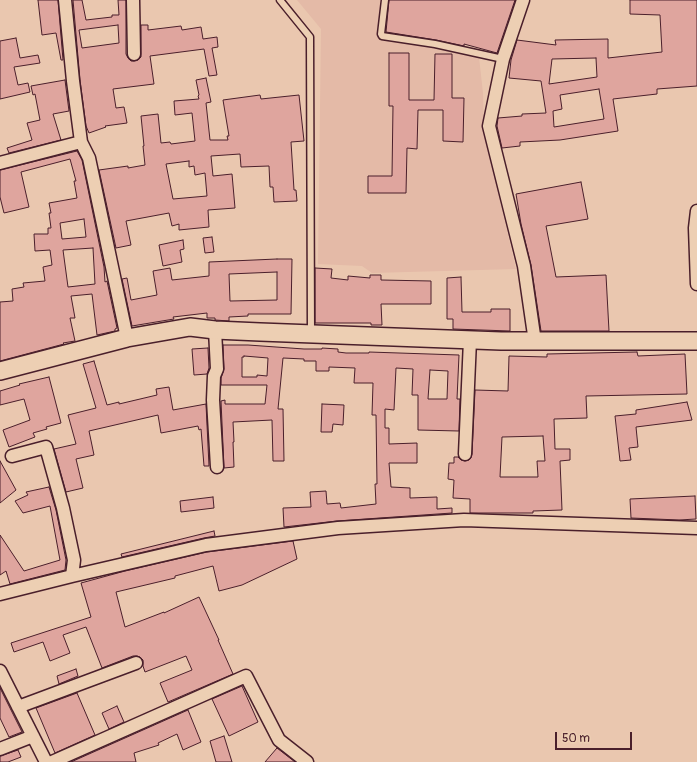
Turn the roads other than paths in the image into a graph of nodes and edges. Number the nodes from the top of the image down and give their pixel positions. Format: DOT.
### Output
graph roads {
  1 [pos="65,0"];
  2 [pos="133,0"];
  3 [pos="280,0"];
  4 [pos="385,0"];
  5 [pos="523,0"];
  6 [pos="134,54"];
  7 [pos="503,59"];
  8 [pos="81,142"];
  9 [pos="0,163"];
  10 [pos="697,211"];
  11 [pos="696,228"];
  12 [pos="697,284"];
  13 [pos="216,330"];
  14 [pos="311,334"];
  15 [pos="128,338"];
  16 [pos="470,340"];
  17 [pos="697,341"];
  18 [pos="535,342"];
  19 [pos="0,371"];
  20 [pos="465,454"];
  21 [pos="12,456"];
  22 [pos="217,467"];
  23 [pos="697,528"];
  24 [pos="72,576"];
  25 [pos="0,594"];
  26 [pos="136,663"];
  27 [pos="0,671"];
  28 [pos="18,707"];
  29 [pos="33,736"];
  30 [pos="0,749"];
  31 [pos="46,762"];
  32 [pos="52,762"];
  33 [pos="307,762"];
  1 -- 8 [label="street"];
  2 -- 6 [label="street"];
  3 -- 14 [label="lane"];
  4 -- 7 [label="lane"];
  5 -- 7 [label="street"];
  7 -- 18 [label="street"];
  8 -- 9 [label="street"];
  8 -- 15 [label="street"];
  10 -- 11 [label="street"];
  11 -- 12 [label="street"];
  13 -- 14 [label="street"];
  13 -- 15 [label="street"];
  13 -- 22 [label="street"];
  14 -- 16 [label="street"];
  15 -- 19 [label="street"];
  16 -- 18 [label="street"];
  16 -- 20 [label="street"];
  17 -- 18 [label="street"];
  21 -- 24 [label="street"];
  23 -- 24 [label="street"];
  24 -- 25 [label="street"];
  26 -- 28 [label="street"];
  27 -- 28 [label="street"];
  28 -- 29 [label="street"];
  29 -- 30 [label="street"];
  29 -- 31 [label="street"];
  32 -- 33 [label="street"];
}
